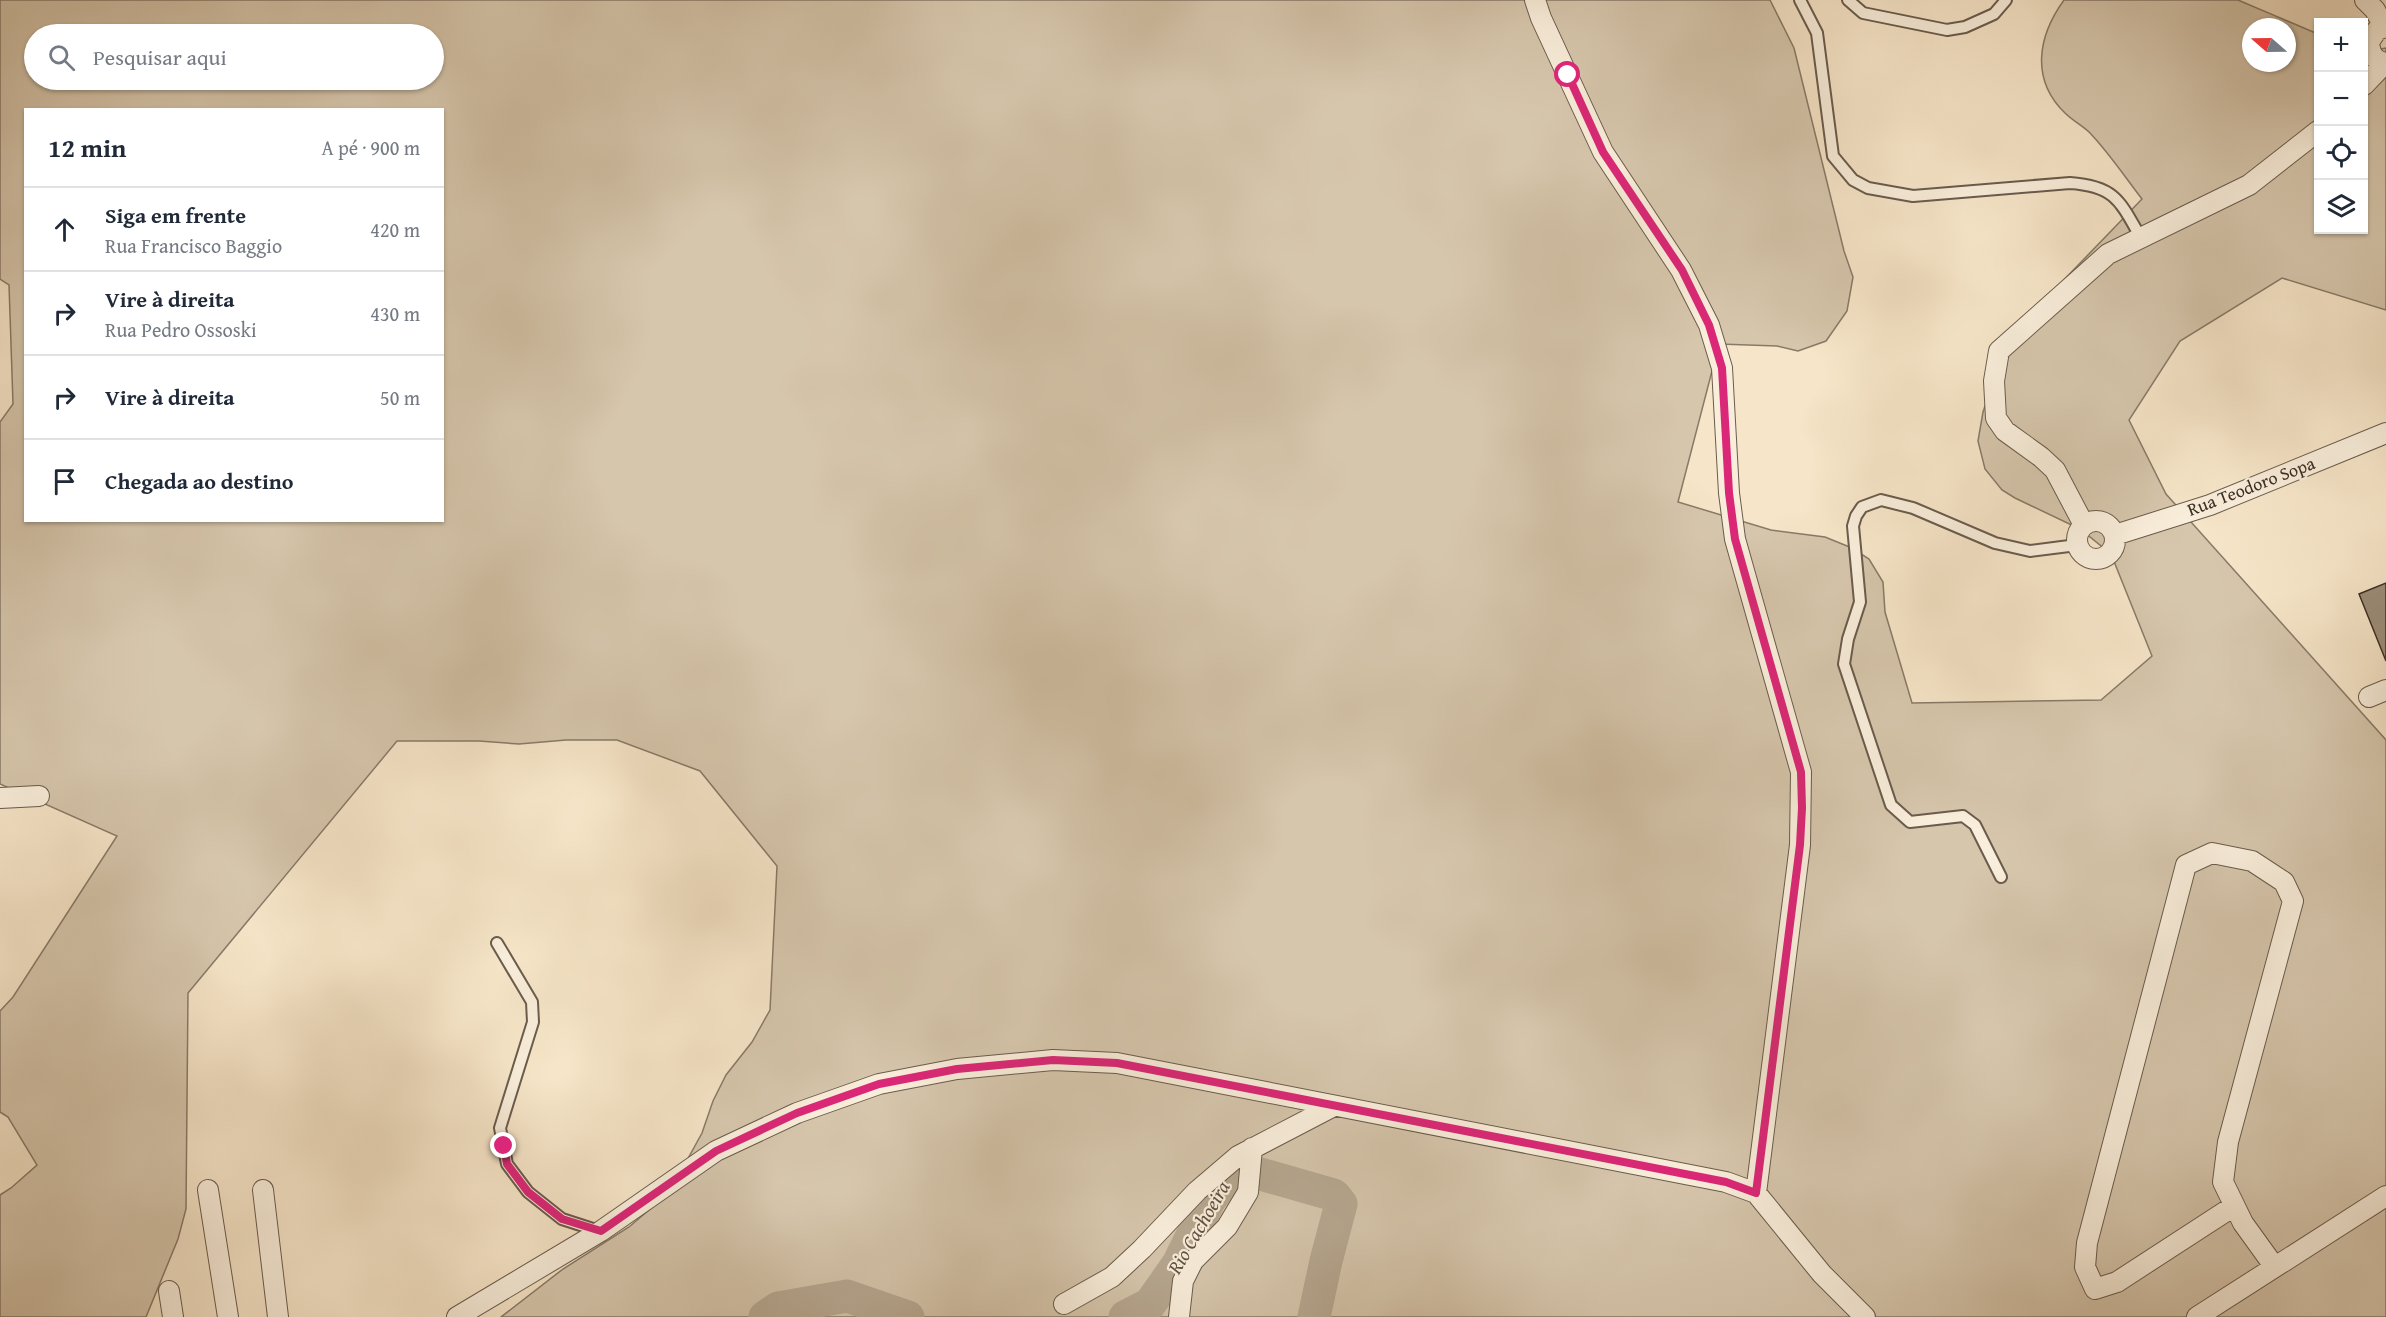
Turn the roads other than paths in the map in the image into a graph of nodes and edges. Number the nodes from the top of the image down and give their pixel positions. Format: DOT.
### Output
graph roads {
  1 [pos="1535,0"];
  2 [pos="1800,0"];
  3 [pos="1848,0"];
  4 [pos="2006,0"];
  5 [pos="2365,0"];
  6 [pos="2385,27"];
  7 [pos="2385,63"];
  8 [pos="2368,82"];
  9 [pos="2314,135"];
  10 [pos="2142,238"];
  11 [pos="2386,433"];
  12 [pos="2084,525"];
  13 [pos="2115,535"];
  14 [pos="2077,545"];
  15 [pos="39,796"];
  16 [pos="0,798"];
  17 [pos="2001,877"];
  18 [pos="497,943"];
  19 [pos="1334,1106"];
  20 [pos="1252,1148"];
  21 [pos="208,1190"];
  22 [pos="263,1190"];
  23 [pos="1756,1193"];
  24 [pos="2386,1196"];
  25 [pos="2234,1206"];
  26 [pos="601,1231"];
  27 [pos="2274,1266"];
  28 [pos="169,1291"];
  29 [pos="1064,1304"];
  30 [pos="173,1317"];
  31 [pos="228,1317"];
  32 [pos="278,1317"];
  33 [pos="457,1317"];
  34 [pos="1179,1317"];
  35 [pos="1865,1317"];
  36 [pos="2197,1317"];
  1 -- 23 [label="street"];
  2 -- 10 [label="lane"];
  3 -- 4 [label="lane"];
  5 -- 6 [label="street"];
  6 -- 7 [label="street"];
  7 -- 8 [label="street"];
  9 -- 10 [label="street"];
  10 -- 12 [label="street"];
  11 -- 13 [label="street, Rua Teodoro Sopa"];
  12 -- 13 [label="street"];
  12 -- 14 [label="street"];
  13 -- 14 [label="street"];
  14 -- 17 [label="lane"];
  15 -- 16 [label="street"];
  18 -- 26 [label="lane"];
  19 -- 20 [label="street"];
  19 -- 23 [label="street"];
  19 -- 26 [label="street"];
  20 -- 29 [label="street"];
  20 -- 34 [label="street"];
  21 -- 31 [label="street"];
  22 -- 32 [label="street"];
  23 -- 35 [label="street"];
  24 -- 27 [label="street"];
  25 -- 25 [label="street"];
  25 -- 27 [label="street"];
  26 -- 33 [label="street"];
  27 -- 36 [label="street"];
  28 -- 30 [label="street"];
}
